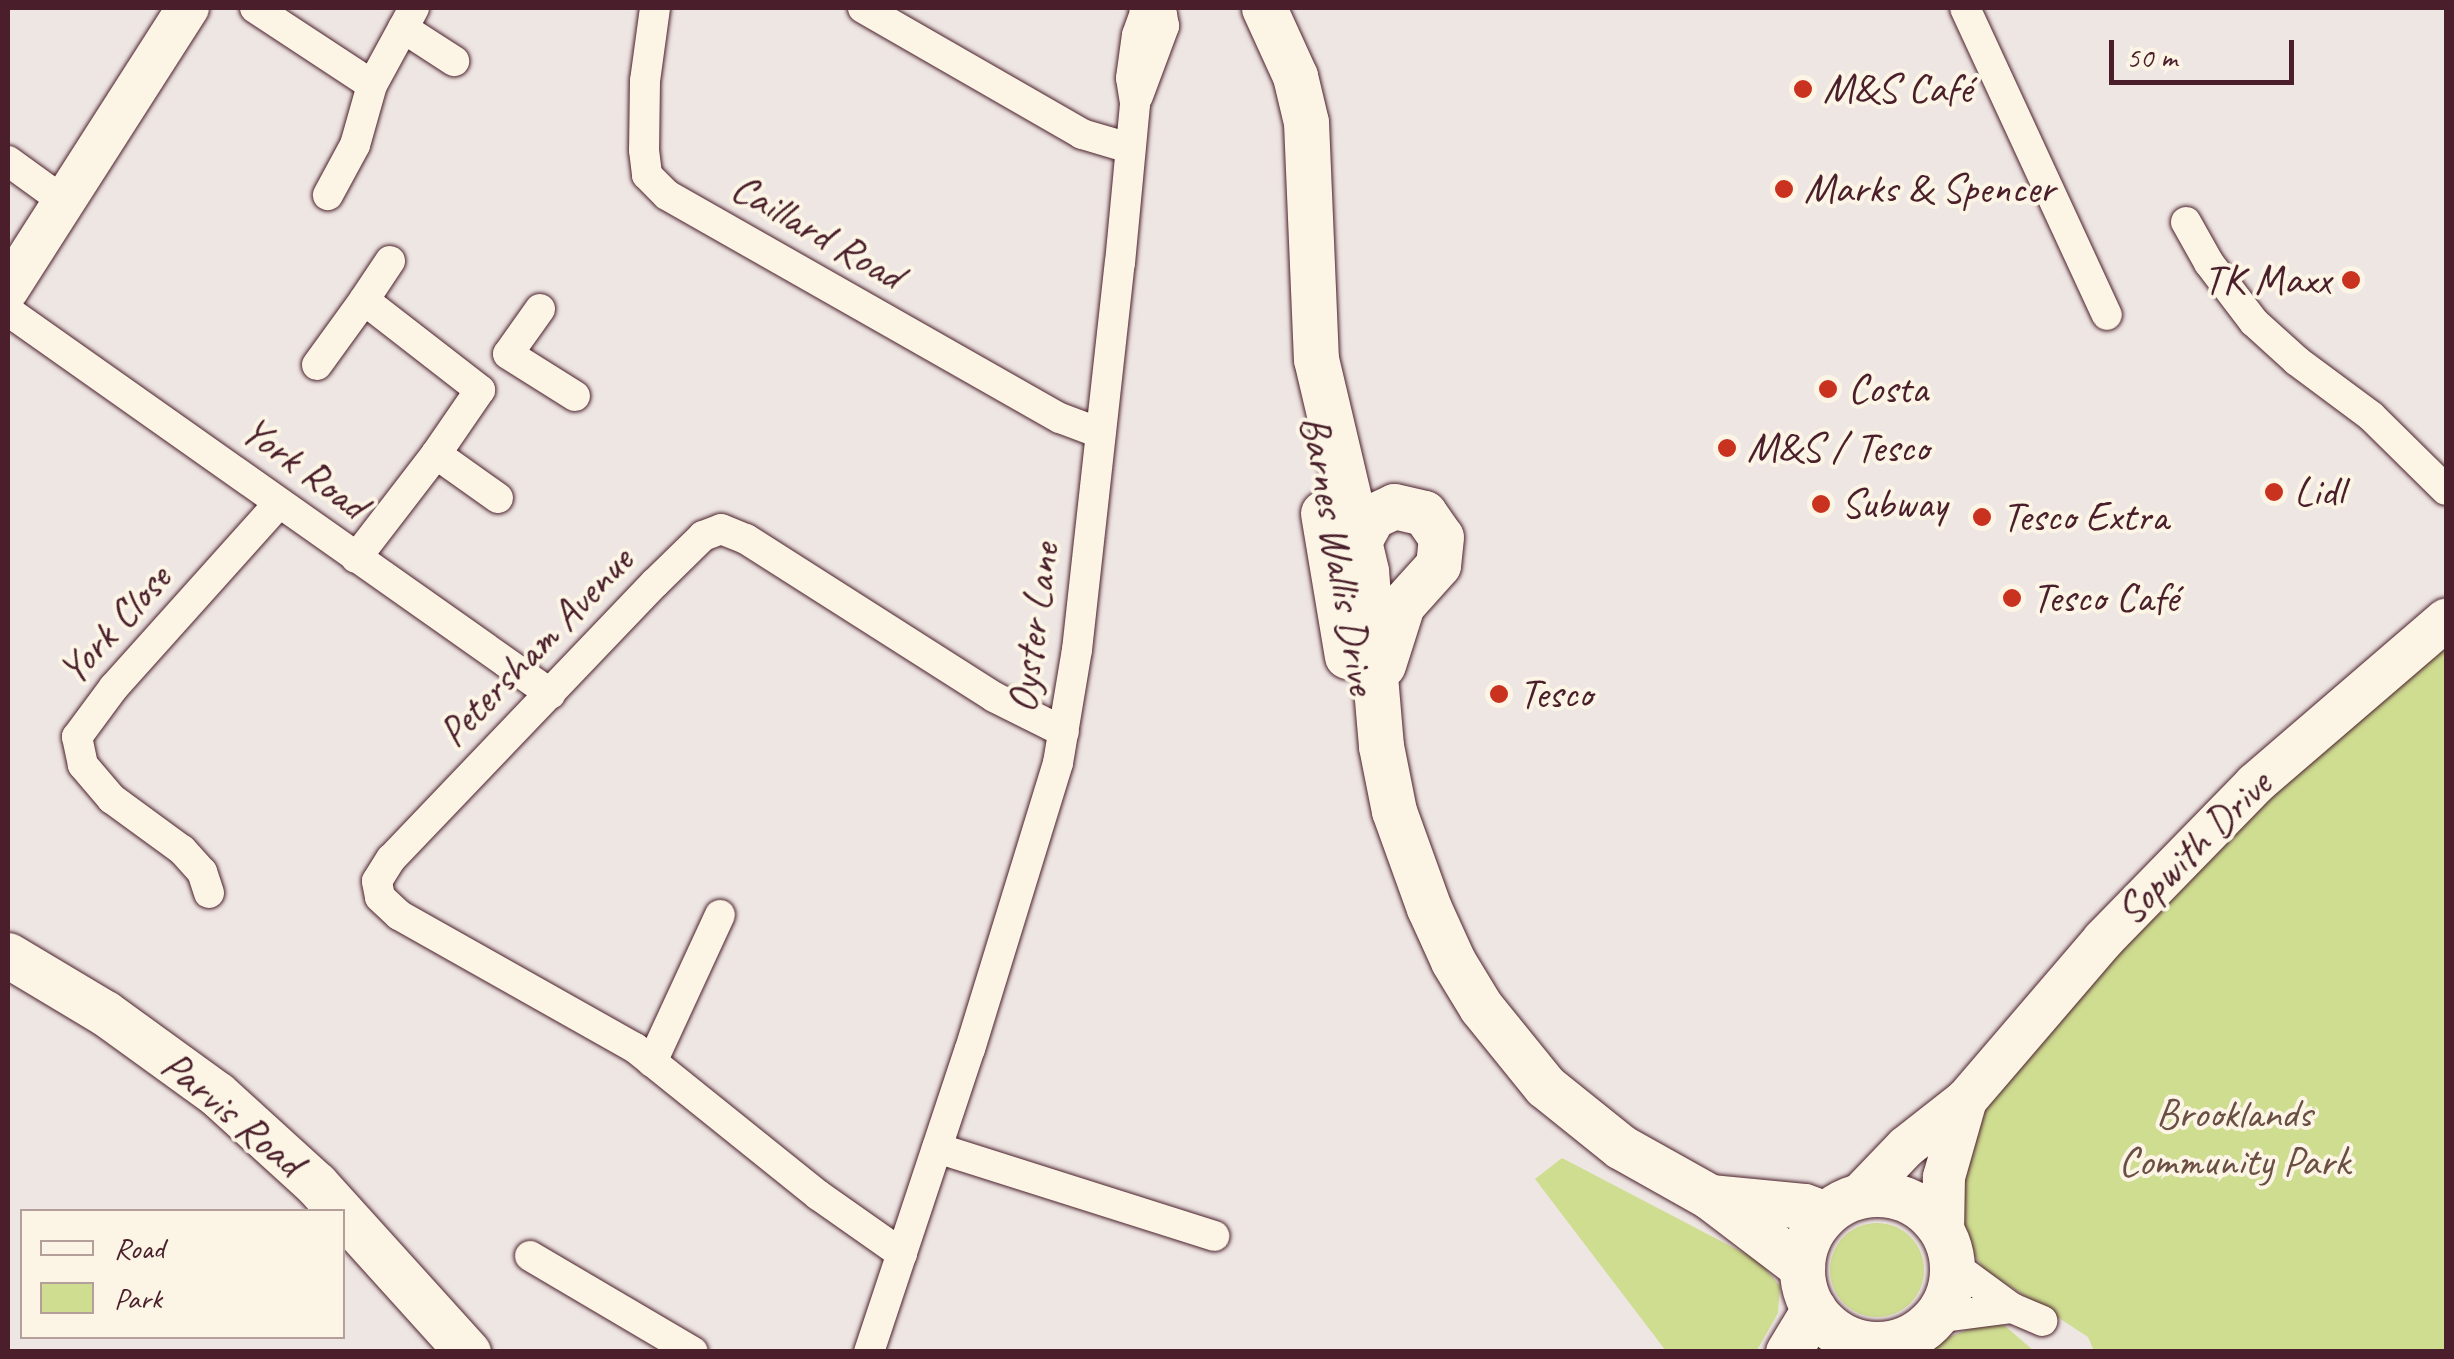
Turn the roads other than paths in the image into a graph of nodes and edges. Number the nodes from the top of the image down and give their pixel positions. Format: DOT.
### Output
graph roads {
  1 [pos="188,8"];
  2 [pos="255,8"];
  3 [pos="656,8"];
  4 [pos="863,8"];
  5 [pos="1146,8"];
  6 [pos="1964,8"];
  7 [pos="1266,9"];
  8 [pos="408,18"];
  9 [pos="454,61"];
  10 [pos="372,85"];
  11 [pos="1128,148"];
  12 [pos="8,161"];
  13 [pos="328,195"];
  14 [pos="66,203"];
  15 [pos="2186,222"];
  16 [pos="390,261"];
  17 [pos="8,289"];
  18 [pos="364,300"];
  19 [pos="540,309"];
  20 [pos="8,311"];
  21 [pos="2107,315"];
  22 [pos="508,354"];
  23 [pos="317,365"];
  24 [pos="1321,381"];
  25 [pos="480,390"];
  26 [pos="575,396"];
  27 [pos="1100,432"];
  28 [pos="436,454"];
  29 [pos="2446,490"];
  30 [pos="498,498"];
  31 [pos="279,502"];
  32 [pos="1394,506"];
  33 [pos="1363,556"];
  34 [pos="356,558"];
  35 [pos="1418,586"];
  36 [pos="2446,620"];
  37 [pos="550,694"];
  38 [pos="1378,701"];
  39 [pos="1064,732"];
  40 [pos="1381,746"];
  41 [pos="209,893"];
  42 [pos="720,915"];
  43 [pos="8,955"];
  44 [pos="652,1062"];
  45 [pos="1966,1100"];
  46 [pos="937,1148"];
  47 [pos="1710,1197"];
  48 [pos="1842,1205"];
  49 [pos="340,1209"];
  50 [pos="345,1215"];
  51 [pos="1214,1236"];
  52 [pos="1948,1249"];
  53 [pos="902,1254"];
  54 [pos="530,1256"];
  55 [pos="1808,1288"];
  56 [pos="2012,1308"];
  57 [pos="1934,1318"];
  58 [pos="2042,1320"];
  59 [pos="1876,1348"];
  60 [pos="468,1352"];
  61 [pos="693,1352"];
  62 [pos="869,1352"];
  63 [pos="1788,1352"];
  1 -- 14 [label="street"];
  2 -- 10 [label="street"];
  3 -- 27 [label="street, Caillard Road"];
  4 -- 11 [label="street"];
  5 -- 11 [label="street, Oyster Lane"];
  6 -- 21 [label="street"];
  7 -- 24 [label="main road, Barnes Wallis Drive"];
  8 -- 9 [label="street"];
  8 -- 10 [label="street"];
  10 -- 13 [label="street"];
  11 -- 27 [label="street, Oyster Lane"];
  12 -- 14 [label="street"];
  14 -- 17 [label="street"];
  15 -- 29 [label="street"];
  16 -- 18 [label="street"];
  18 -- 23 [label="street"];
  18 -- 25 [label="street"];
  19 -- 22 [label="street"];
  20 -- 31 [label="street, York Road"];
  22 -- 25 [label="street"];
  22 -- 26 [label="street"];
  24 -- 32 [label="main road, Barnes Wallis Drive"];
  24 -- 33 [label="main road, Barnes Wallis Drive"];
  24 -- 40 [label="main road, Barnes Wallis Drive"];
  25 -- 28 [label="street"];
  27 -- 39 [label="street, Oyster Lane"];
  28 -- 30 [label="street"];
  28 -- 34 [label="street"];
  31 -- 34 [label="street, York Road"];
  31 -- 41 [label="street, York Close"];
  32 -- 33 [label="main road, Barnes Wallis Drive"];
  32 -- 35 [label="main road, Barnes Wallis Drive"];
  33 -- 35 [label="main road, Barnes Wallis Drive"];
  33 -- 38 [label="main road, Barnes Wallis Drive"];
  34 -- 37 [label="street, York Road"];
  35 -- 38 [label="main road, Barnes Wallis Drive"];
  36 -- 45 [label="street, Sopwith Drive"];
  37 -- 39 [label="street, Petersham Avenue"];
  37 -- 44 [label="street, Petersham Avenue"];
  38 -- 40 [label="main road, Barnes Wallis Drive"];
  39 -- 46 [label="street, Oyster Lane"];
  40 -- 47 [label="main road, Barnes Wallis Drive"];
  42 -- 44 [label="street"];
  43 -- 49 [label="main road, Parvis Road"];
  44 -- 53 [label="street, Petersham Avenue"];
  45 -- 48 [label="street, Sopwith Drive"];
  45 -- 52 [label="street, Sopwith Drive"];
  46 -- 51 [label="street"];
  46 -- 53 [label="street, Oyster Lane"];
  47 -- 48 [label="main road, Barnes Wallis Drive"];
  47 -- 55 [label="main road, Barnes Wallis Drive"];
  48 -- 52 [label="main road"];
  48 -- 55 [label="main road, Sopwith Drive"];
  50 -- 60 [label="main road, Parvis Road"];
  52 -- 56 [label="street"];
  52 -- 57 [label="main road, Sopwith Drive"];
  53 -- 62 [label="street, Oyster Lane"];
  54 -- 61 [label="street"];
  55 -- 59 [label="main road"];
  55 -- 63 [label="main road, Sopwith Drive"];
  56 -- 57 [label="street"];
  56 -- 58 [label="street"];
  57 -- 59 [label="main road"];
}
